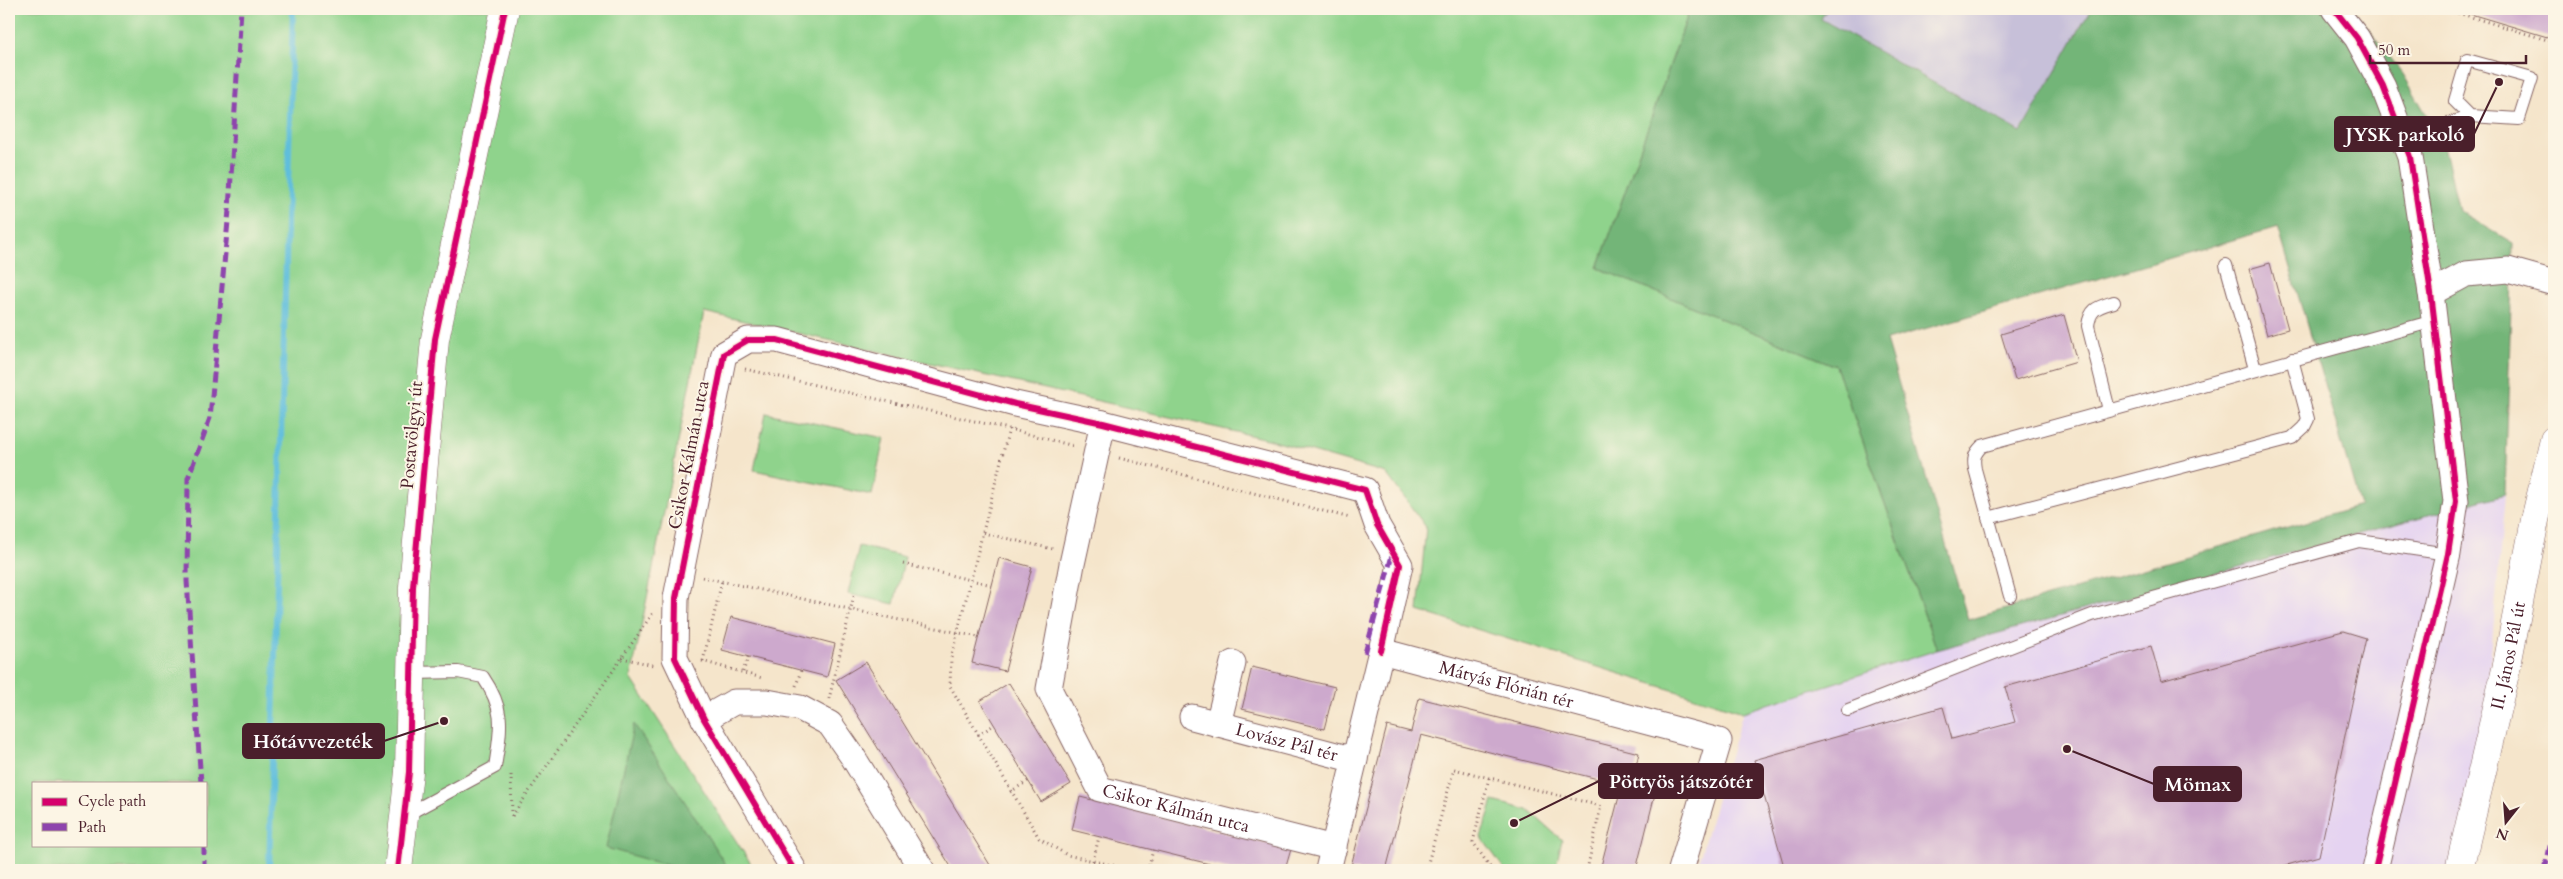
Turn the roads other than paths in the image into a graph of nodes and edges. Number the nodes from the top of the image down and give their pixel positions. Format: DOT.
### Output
graph roads {
  1 [pos="506,9"];
  2 [pos="2334,9"];
  3 [pos="2470,116"];
  4 [pos="2410,157"];
  5 [pos="2226,265"];
  6 [pos="2554,283"];
  7 [pos="2431,293"];
  8 [pos="2114,302"];
  9 [pos="2434,321"];
  10 [pos="2292,359"];
  11 [pos="2255,369"];
  12 [pos="2109,410"];
  13 [pos="1103,423"];
  14 [pos="2554,440"];
  15 [pos="1988,518"];
  16 [pos="2448,554"];
  17 [pos="2010,596"];
  18 [pos="1381,651"];
  19 [pos="1233,663"];
  20 [pos="412,673"];
  21 [pos="698,709"];
  22 [pos="1848,710"];
  23 [pos="1192,717"];
  24 [pos="1218,724"];
  25 [pos="1355,760"];
  26 [pos="404,816"];
  27 [pos="1331,859"];
  28 [pos="398,870"];
  29 [pos="794,870"];
  30 [pos="922,870"];
  31 [pos="1681,870"];
  32 [pos="2375,870"];
  33 [pos="2459,870"];
  1 -- 20 [label="street, Postavölgyi út"];
  2 -- 4 [label="street"];
  3 -- 3 [label="lane"];
  3 -- 4 [label="lane"];
  4 -- 7 [label="street"];
  5 -- 11 [label="lane"];
  6 -- 7 [label="street"];
  7 -- 9 [label="street"];
  8 -- 12 [label="lane"];
  9 -- 10 [label="lane"];
  9 -- 16 [label="street"];
  10 -- 11 [label="lane"];
  10 -- 15 [label="lane"];
  11 -- 12 [label="lane"];
  12 -- 15 [label="lane"];
  13 -- 18 [label="street, Csikor Kálmán utca"];
  13 -- 21 [label="street, Csikor Kálmán utca"];
  13 -- 27 [label="street, Csikor Kálmán utca"];
  14 -- 33 [label="street, II. János Pál út"];
  15 -- 17 [label="lane"];
  16 -- 22 [label="lane"];
  16 -- 32 [label="street"];
  18 -- 25 [label="street"];
  18 -- 31 [label="street, Mátyás Flórián tér"];
  19 -- 24 [label="street, Lovász Pál tér"];
  20 -- 26 [label="street, Postavölgyi út"];
  20 -- 26 [label="lane"];
  21 -- 29 [label="street, Csikor Kálmán utca"];
  21 -- 30 [label="street"];
  23 -- 24 [label="street, Lovász Pál tér"];
  24 -- 25 [label="street, Lovász Pál tér"];
  25 -- 27 [label="street"];
  26 -- 28 [label="street, Postavölgyi út"];
}
